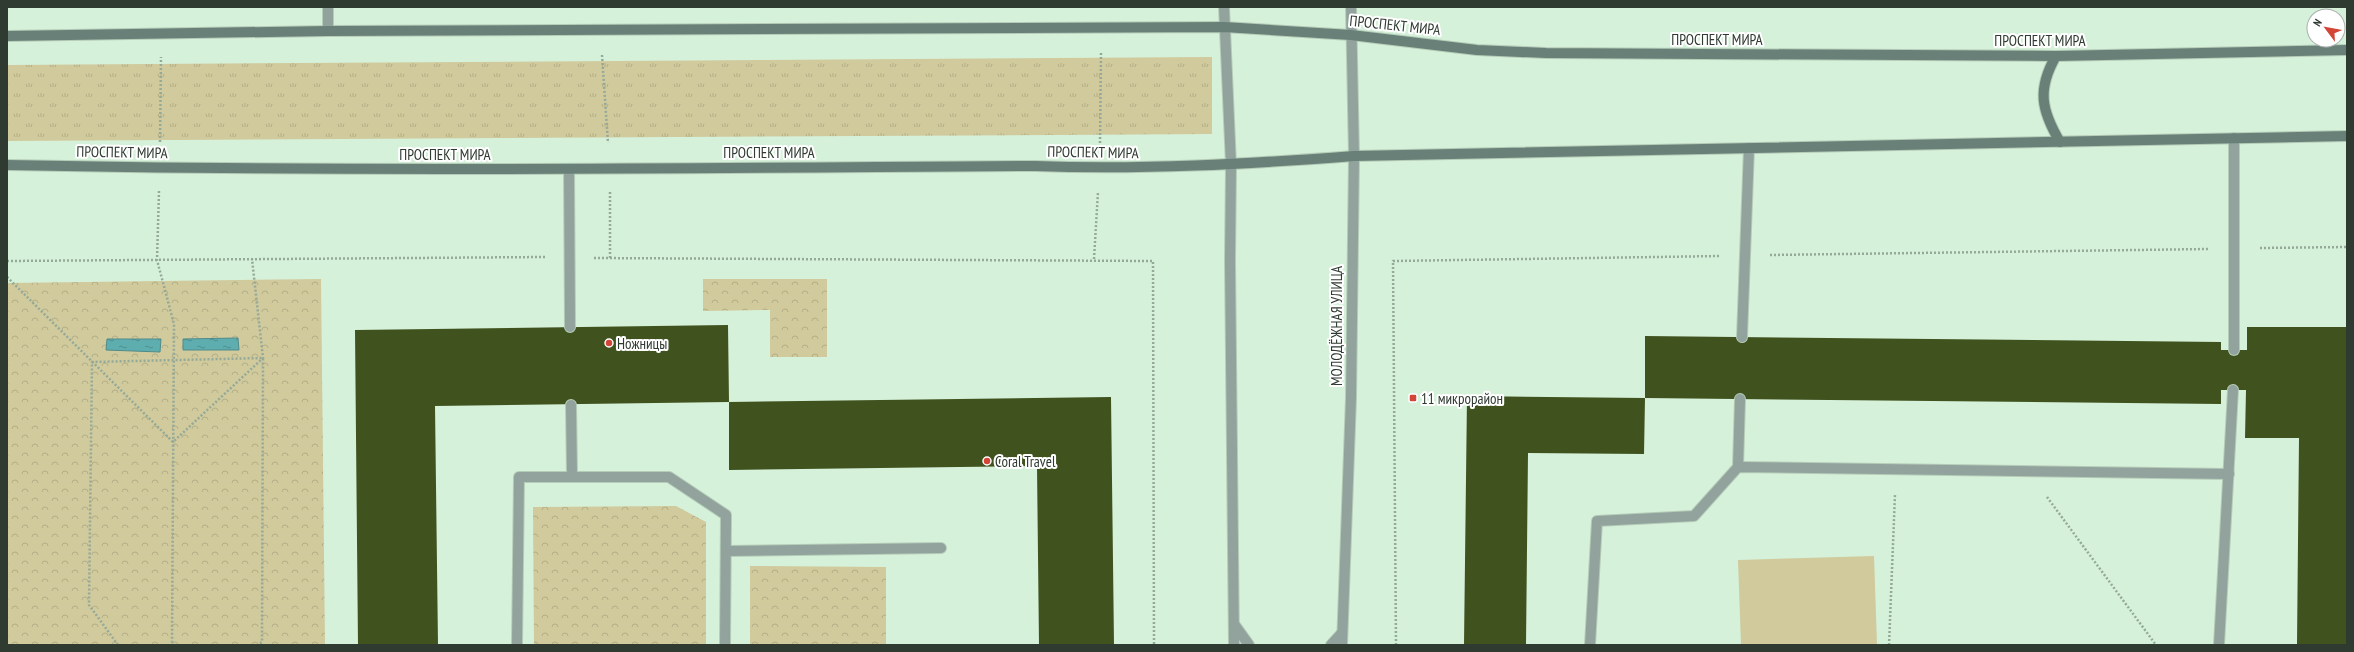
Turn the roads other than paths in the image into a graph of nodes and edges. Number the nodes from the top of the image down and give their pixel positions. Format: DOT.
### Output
graph roads {
  1 [pos="328,7"];
  2 [pos="1224,7"];
  3 [pos="1351,7"];
  4 [pos="1224,27"];
  5 [pos="328,32"];
  6 [pos="1352,35"];
  7 [pos="7,36"];
  8 [pos="2347,50"];
  9 [pos="2056,56"];
  10 [pos="2347,136"];
  11 [pos="2234,138"];
  12 [pos="2060,142"];
  13 [pos="1748,148"];
  14 [pos="1354,156"];
  15 [pos="7,165"];
  16 [pos="1231,165"];
  17 [pos="569,169"];
  18 [pos="570,328"];
  19 [pos="1742,338"];
  20 [pos="2234,350"];
  21 [pos="2234,390"];
  22 [pos="1740,399"];
  23 [pos="571,405"];
  24 [pos="1738,467"];
  25 [pos="2230,474"];
  26 [pos="572,476"];
  27 [pos="941,548"];
  28 [pos="726,551"];
  29 [pos="1234,624"];
  30 [pos="1342,633"];
  31 [pos="517,645"];
  32 [pos="725,645"];
  33 [pos="1234,645"];
  34 [pos="1249,645"];
  35 [pos="1331,645"];
  36 [pos="1342,645"];
  37 [pos="1590,645"];
  38 [pos="2219,645"];
  1 -- 5 [label="street"];
  2 -- 4 [label="street"];
  3 -- 6 [label="street, МОЛОДЁЖНАЯ УЛИЦА"];
  4 -- 5 [label="main road, ПРОСПЕКТ МИРА"];
  4 -- 6 [label="main road, ПРОСПЕКТ МИРА"];
  4 -- 16 [label="street"];
  5 -- 7 [label="main road, ПРОСПЕКТ МИРА"];
  6 -- 9 [label="main road, ПРОСПЕКТ МИРА"];
  6 -- 14 [label="street, МОЛОДЁЖНАЯ УЛИЦА"];
  8 -- 9 [label="main road, ПРОСПЕКТ МИРА"];
  9 -- 12 [label="main road"];
  10 -- 11 [label="main road, ПРОСПЕКТ МИРА"];
  11 -- 12 [label="main road, ПРОСПЕКТ МИРА"];
  11 -- 20 [label="street"];
  12 -- 13 [label="main road, ПРОСПЕКТ МИРА"];
  13 -- 14 [label="main road, ПРОСПЕКТ МИРА"];
  13 -- 19 [label="street"];
  14 -- 16 [label="main road, ПРОСПЕКТ МИРА"];
  14 -- 30 [label="street, МОЛОДЁЖНАЯ УЛИЦА"];
  15 -- 17 [label="main road, ПРОСПЕКТ МИРА"];
  16 -- 17 [label="main road, ПРОСПЕКТ МИРА"];
  16 -- 29 [label="street"];
  17 -- 18 [label="street"];
  21 -- 25 [label="street"];
  22 -- 24 [label="street"];
  23 -- 26 [label="street"];
  24 -- 25 [label="street"];
  24 -- 37 [label="street"];
  25 -- 38 [label="street"];
  26 -- 28 [label="street"];
  26 -- 31 [label="street"];
  27 -- 28 [label="street"];
  28 -- 32 [label="street"];
  29 -- 33 [label="street"];
  29 -- 34 [label="street"];
  30 -- 35 [label="street"];
  30 -- 36 [label="street, МОЛОДЁЖНАЯ УЛИЦА"];
}
